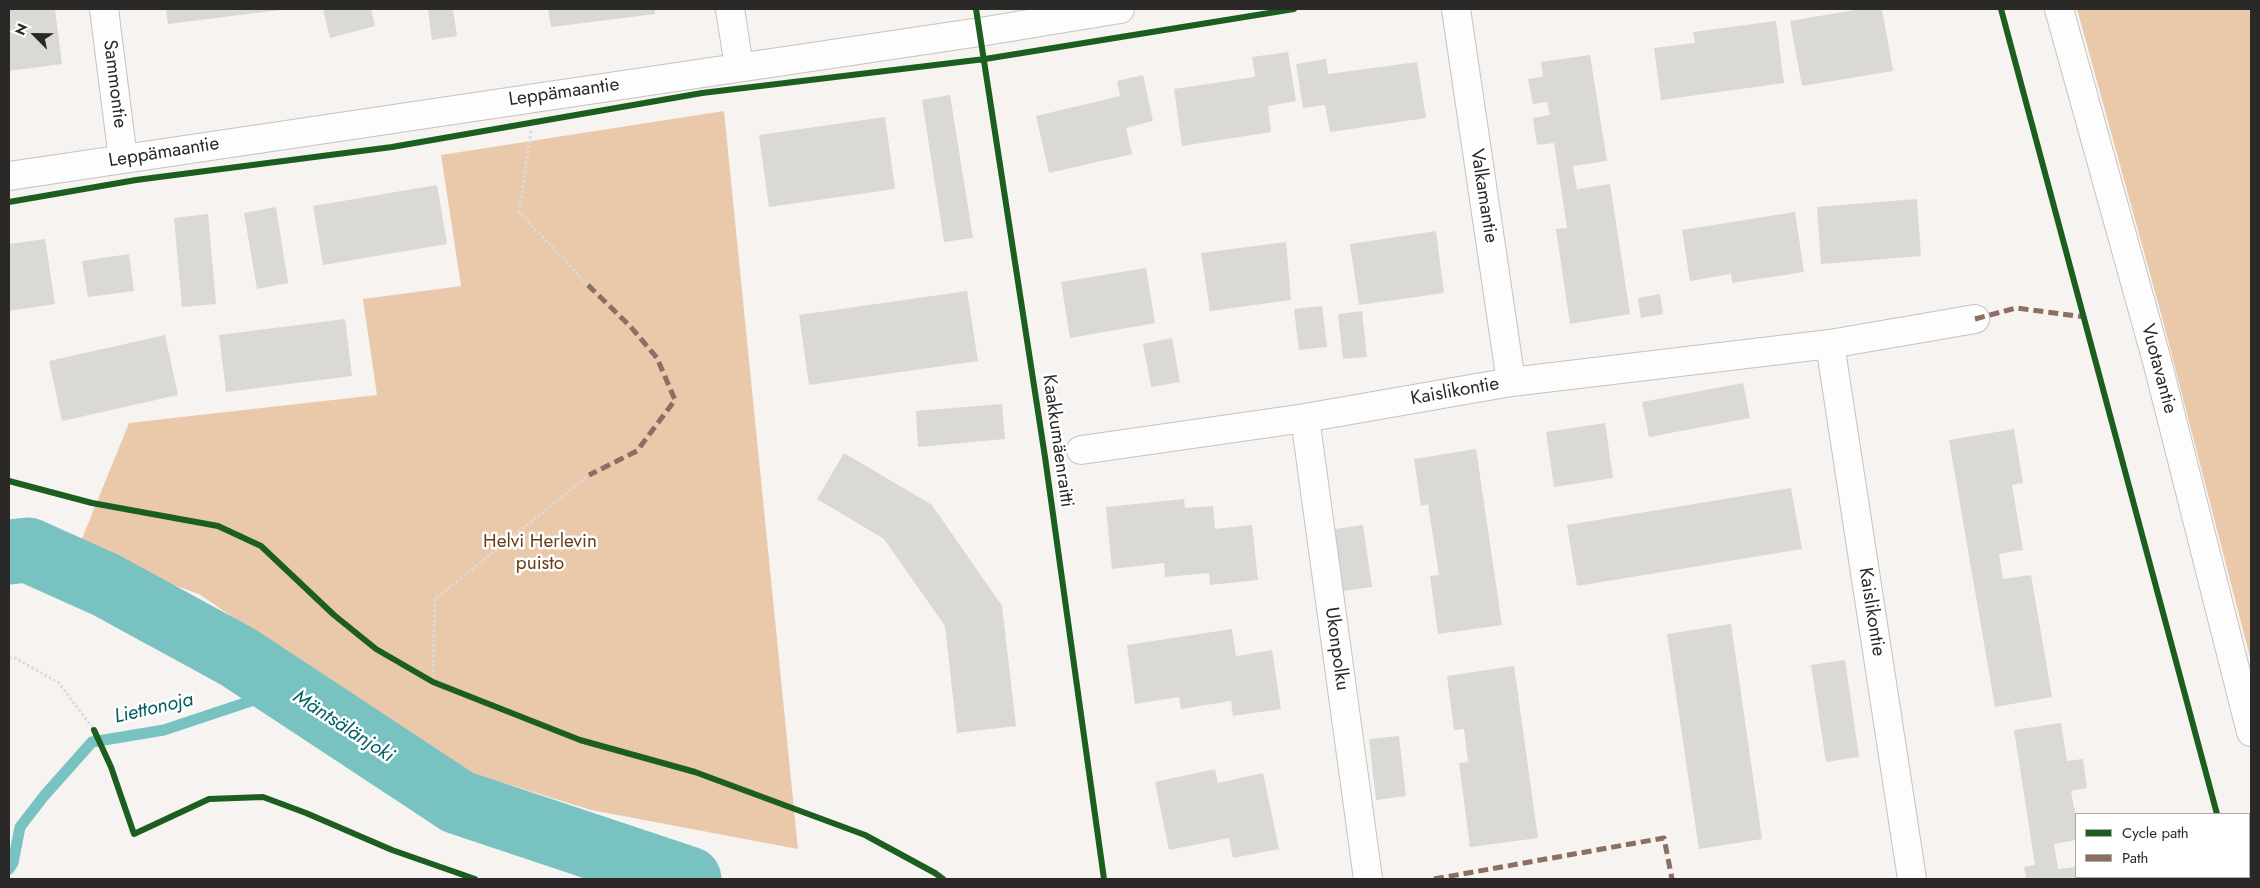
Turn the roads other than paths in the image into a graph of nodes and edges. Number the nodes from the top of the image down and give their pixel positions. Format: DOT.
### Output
graph roads {
  1 [pos="104,9"];
  2 [pos="730,9"];
  3 [pos="1120,9"];
  4 [pos="1456,9"];
  5 [pos="2059,9"];
  6 [pos="739,67"];
  7 [pos="123,159"];
  8 [pos="9,176"];
  9 [pos="1975,319"];
  10 [pos="1830,344"];
  11 [pos="1511,382"];
  12 [pos="1305,418"];
  13 [pos="1081,450"];
  14 [pos="2251,732"];
  15 [pos="1368,879"];
  16 [pos="1912,879"];
  1 -- 7 [label="street, Sammontie"];
  2 -- 6 [label="street"];
  3 -- 6 [label="street, Leppämaantie"];
  4 -- 11 [label="street, Valkamantie"];
  5 -- 14 [label="street, Vuotavantie"];
  6 -- 7 [label="street, Leppämaantie"];
  7 -- 8 [label="street, Leppämaantie"];
  9 -- 10 [label="street, Kaislikontie"];
  10 -- 11 [label="street, Kaislikontie"];
  10 -- 16 [label="street, Kaislikontie"];
  11 -- 12 [label="street, Kaislikontie"];
  12 -- 13 [label="street, Kaislikontie"];
  12 -- 15 [label="street, Ukonpolku"];
}
